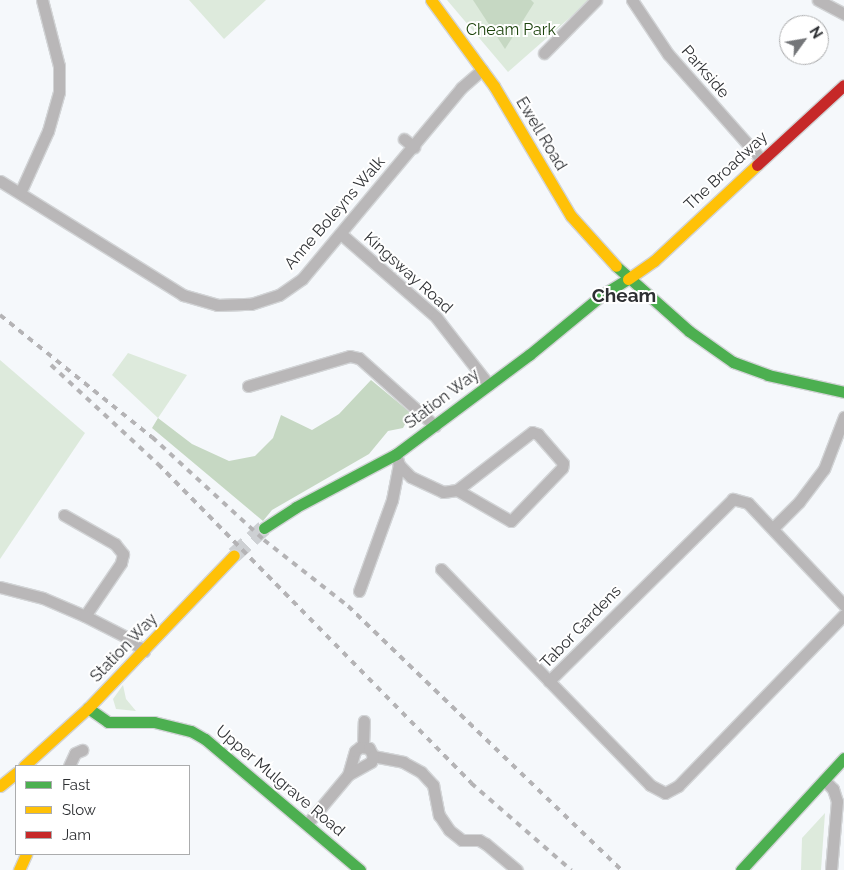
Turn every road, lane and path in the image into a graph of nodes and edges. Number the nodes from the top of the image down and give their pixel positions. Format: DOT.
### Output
graph roads {
  1 [pos="42,0"];
  2 [pos="431,0"];
  3 [pos="596,0"];
  4 [pos="632,0"];
  5 [pos="818,0"];
  6 [pos="844,14"];
  7 [pos="544,53"];
  8 [pos="482,70"];
  9 [pos="844,85"];
  10 [pos="404,139"];
  11 [pos="414,147"];
  12 [pos="761,159"];
  13 [pos="0,181"];
  14 [pos="20,194"];
  15 [pos="341,234"];
  16 [pos="628,279"];
  17 [pos="489,385"];
  18 [pos="248,386"];
  19 [pos="842,388"];
  20 [pos="844,417"];
  21 [pos="435,426"];
  22 [pos="398,460"];
  23 [pos="457,490"];
  24 [pos="64,514"];
  25 [pos="264,528"];
  26 [pos="773,528"];
  27 [pos="234,555"];
  28 [pos="441,570"];
  29 [pos="0,587"];
  30 [pos="359,591"];
  31 [pos="844,605"];
  32 [pos="844,615"];
  33 [pos="85,616"];
  34 [pos="144,651"];
  35 [pos="549,681"];
  36 [pos="88,708"];
  37 [pos="364,721"];
  38 [pos="363,746"];
  39 [pos="82,750"];
  40 [pos="373,756"];
  41 [pos="844,758"];
  42 [pos="28,765"];
  43 [pos="70,765"];
  44 [pos="15,773"];
  45 [pos="348,775"];
  46 [pos="824,780"];
  47 [pos="0,786"];
  48 [pos="307,824"];
  49 [pos="26,855"];
  50 [pos="19,870"];
  51 [pos="360,870"];
  52 [pos="517,870"];
  53 [pos="741,870"];
  54 [pos="831,870"];
  1 -- 14 [label="street"];
  2 -- 8 [label="main road, Ewell Road"];
  3 -- 7 [label="street"];
  4 -- 12 [label="street, Parkside"];
  5 -- 6 [label="street"];
  8 -- 11 [label="street, Anne Boleyns Walk"];
  8 -- 16 [label="main road, Ewell Road"];
  9 -- 12 [label="main road, The Broadway"];
  10 -- 11 [label="street"];
  11 -- 15 [label="street, Anne Boleyns Walk"];
  12 -- 16 [label="main road, The Broadway"];
  13 -- 14 [label="street, Anne Boleyns Walk"];
  14 -- 15 [label="street, Anne Boleyns Walk"];
  15 -- 17 [label="street, Kingsway Road"];
  16 -- 17 [label="main road, Station Way"];
  16 -- 19 [label="main road, Ewell Road"];
  17 -- 21 [label="main road, Station Way"];
  18 -- 21 [label="street"];
  20 -- 26 [label="street"];
  21 -- 22 [label="main road, Station Way"];
  22 -- 23 [label="street"];
  22 -- 25 [label="main road, Station Way"];
  22 -- 30 [label="street"];
  23 -- 23 [label="street"];
  24 -- 33 [label="street"];
  26 -- 31 [label="street, Tabor Gardens"];
  26 -- 35 [label="street, Tabor Gardens"];
  27 -- 34 [label="main road, Station Way"];
  28 -- 35 [label="street"];
  29 -- 33 [label="street"];
  32 -- 35 [label="street, Tabor Gardens"];
  33 -- 34 [label="street"];
  34 -- 36 [label="main road, Station Way"];
  36 -- 42 [label="main road, Station Way"];
  36 -- 48 [label="main road, Upper Mulgrave Road"];
  37 -- 38 [label="street"];
  38 -- 40 [label="street"];
  38 -- 45 [label="street"];
  39 -- 43 [label="street"];
  40 -- 45 [label="street"];
  40 -- 52 [label="street"];
  41 -- 46 [label="main road"];
  44 -- 47 [label="main road"];
  45 -- 48 [label="street"];
  46 -- 53 [label="main road"];
  46 -- 54 [label="street"];
  48 -- 51 [label="main road, Upper Mulgrave Road"];
  49 -- 50 [label="main road"];
}
